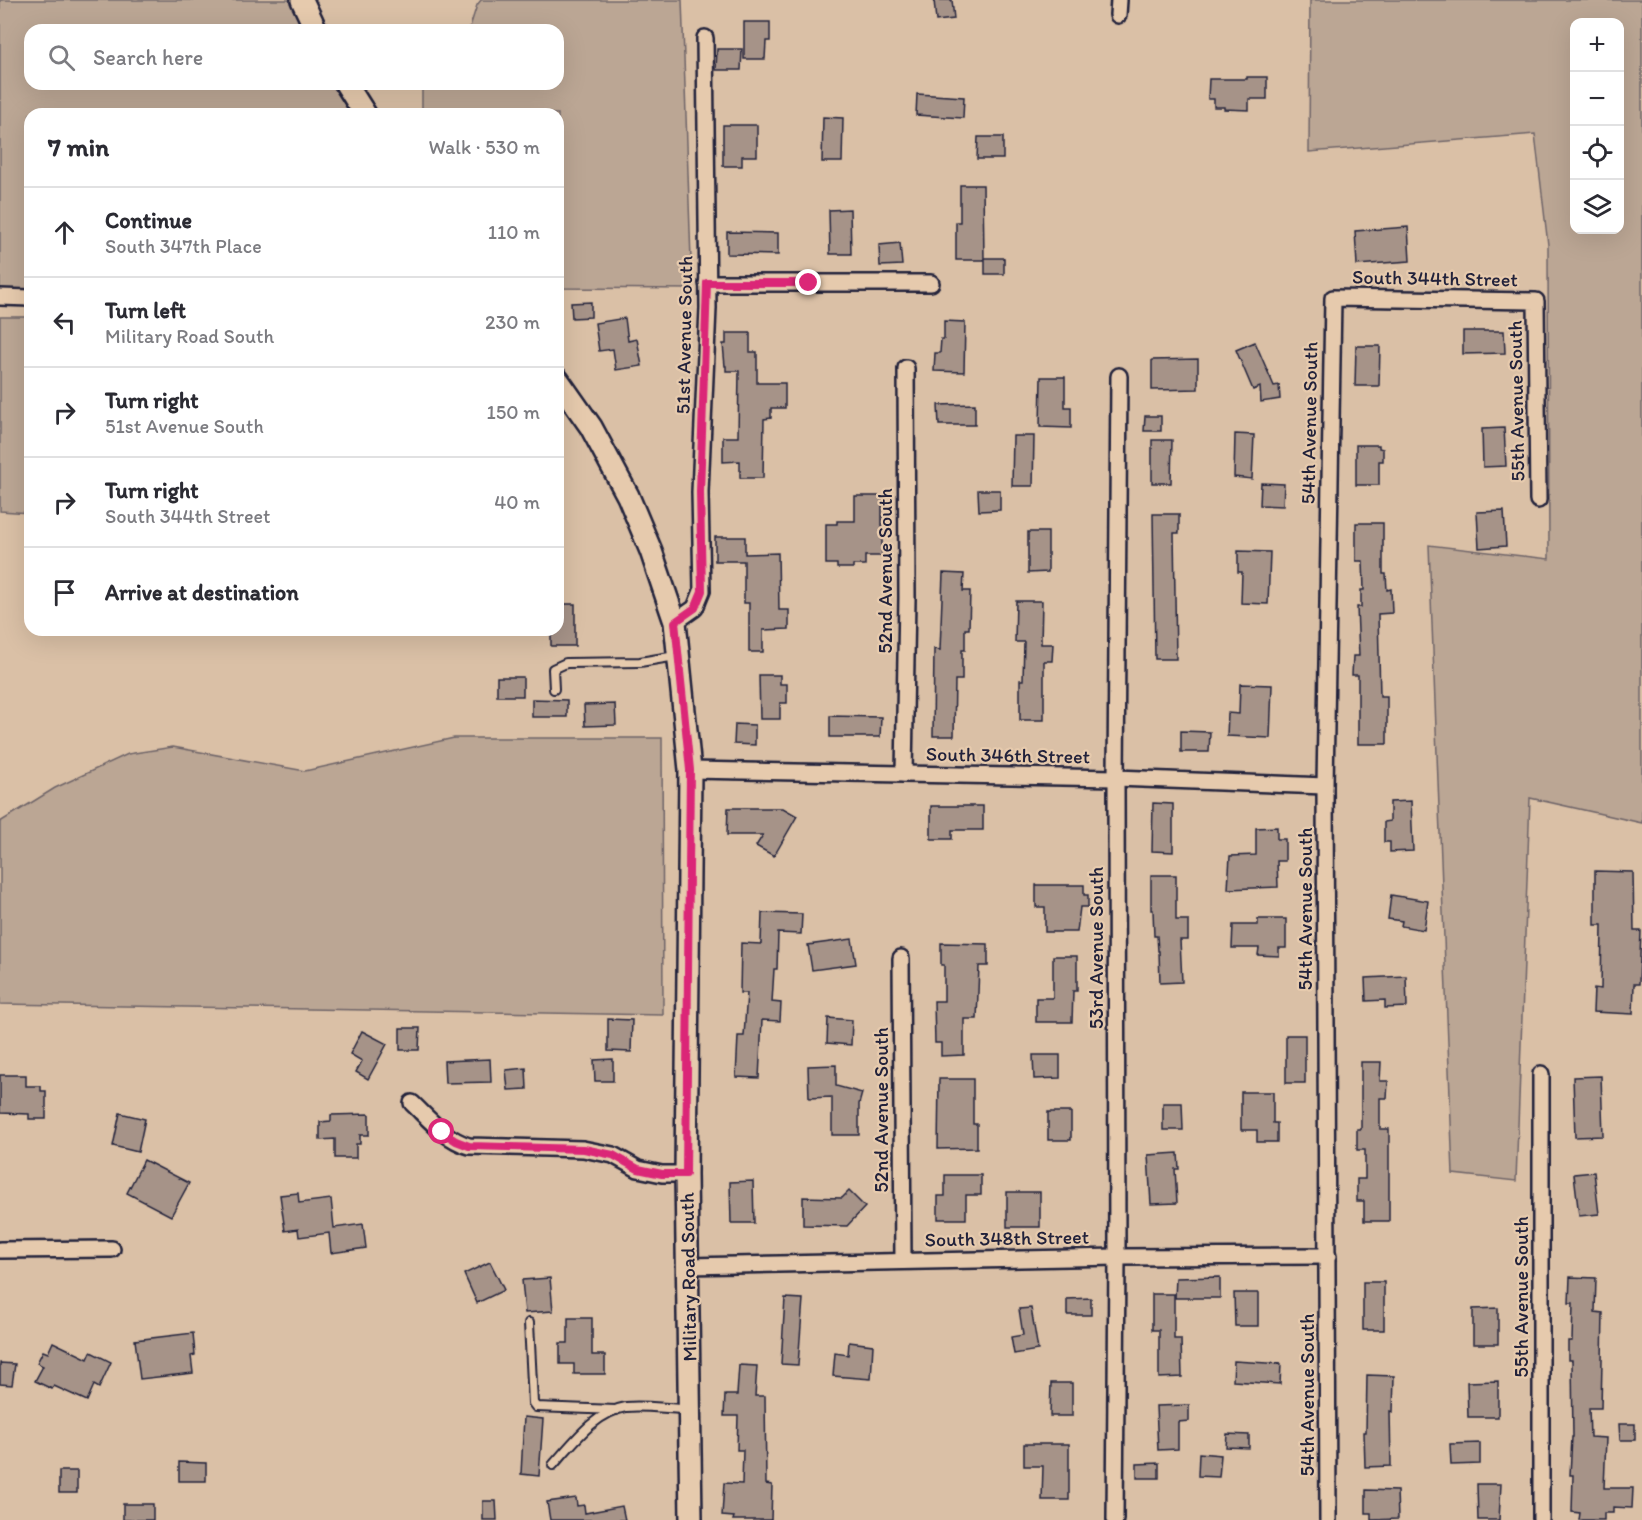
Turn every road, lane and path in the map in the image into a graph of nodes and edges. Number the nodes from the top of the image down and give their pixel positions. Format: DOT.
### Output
graph roads {
  1 [pos="302,0"];
  2 [pos="313,24"];
  3 [pos="705,38"];
  4 [pos="350,90"];
  5 [pos="361,108"];
  6 [pos="707,283"];
  7 [pos="931,283"];
  8 [pos="0,297"];
  9 [pos="24,298"];
  10 [pos="1333,298"];
  11 [pos="1536,301"];
  12 [pos="906,368"];
  13 [pos="1119,376"];
  14 [pos="564,389"];
  15 [pos="1538,500"];
  16 [pos="675,622"];
  17 [pos="679,656"];
  18 [pos="554,689"];
  19 [pos="690,770"];
  20 [pos="904,774"];
  21 [pos="1116,778"];
  22 [pos="1325,786"];
  23 [pos="901,958"];
  24 [pos="1541,1074"];
  25 [pos="412,1103"];
  26 [pos="686,1174"];
  27 [pos="112,1249"];
  28 [pos="0,1250"];
  29 [pos="1328,1256"];
  30 [pos="1117,1257"];
  31 [pos="903,1261"];
  32 [pos="688,1266"];
  33 [pos="529,1323"];
  34 [pos="689,1409"];
  35 [pos="616,1410"];
  36 [pos="553,1465"];
  37 [pos="691,1520"];
  38 [pos="1114,1520"];
  39 [pos="1328,1520"];
  40 [pos="1541,1520"];
  1 -- 2 [label="main road"];
  3 -- 6 [label="street, 51st Avenue South"];
  4 -- 5 [label="main road"];
  6 -- 7 [label="street"];
  6 -- 16 [label="street, 51st Avenue South"];
  8 -- 9 [label="street"];
  10 -- 11 [label="street, South 344th Street"];
  10 -- 22 [label="street, 54th Avenue South"];
  11 -- 15 [label="street, 55th Avenue South"];
  12 -- 20 [label="street, 52nd Avenue South"];
  13 -- 21 [label="street, 53rd Avenue South"];
  14 -- 16 [label="main road, Military Road South"];
  16 -- 17 [label="main road, Military Road South"];
  17 -- 18 [label="lane"];
  17 -- 19 [label="main road, Military Road South"];
  19 -- 20 [label="street, South 346th Street"];
  19 -- 26 [label="main road, Military Road South"];
  20 -- 21 [label="street, South 346th Street"];
  21 -- 22 [label="street, South 346th Street"];
  21 -- 30 [label="street, 53rd Avenue South"];
  22 -- 29 [label="street, 54th Avenue South"];
  23 -- 31 [label="street, 52nd Avenue South"];
  24 -- 40 [label="street, 55th Avenue South"];
  25 -- 26 [label="street"];
  26 -- 32 [label="main road, Military Road South"];
  27 -- 28 [label="street"];
  29 -- 30 [label="street, South 348th Street"];
  29 -- 39 [label="street, 54th Avenue South"];
  30 -- 31 [label="street, South 348th Street"];
  30 -- 38 [label="street, 53rd Avenue South"];
  31 -- 32 [label="street, South 348th Street"];
  32 -- 34 [label="main road, Military Road South"];
  33 -- 35 [label="lane"];
  34 -- 35 [label="lane"];
  34 -- 37 [label="main road, Military Road South"];
  35 -- 36 [label="lane"];
}
